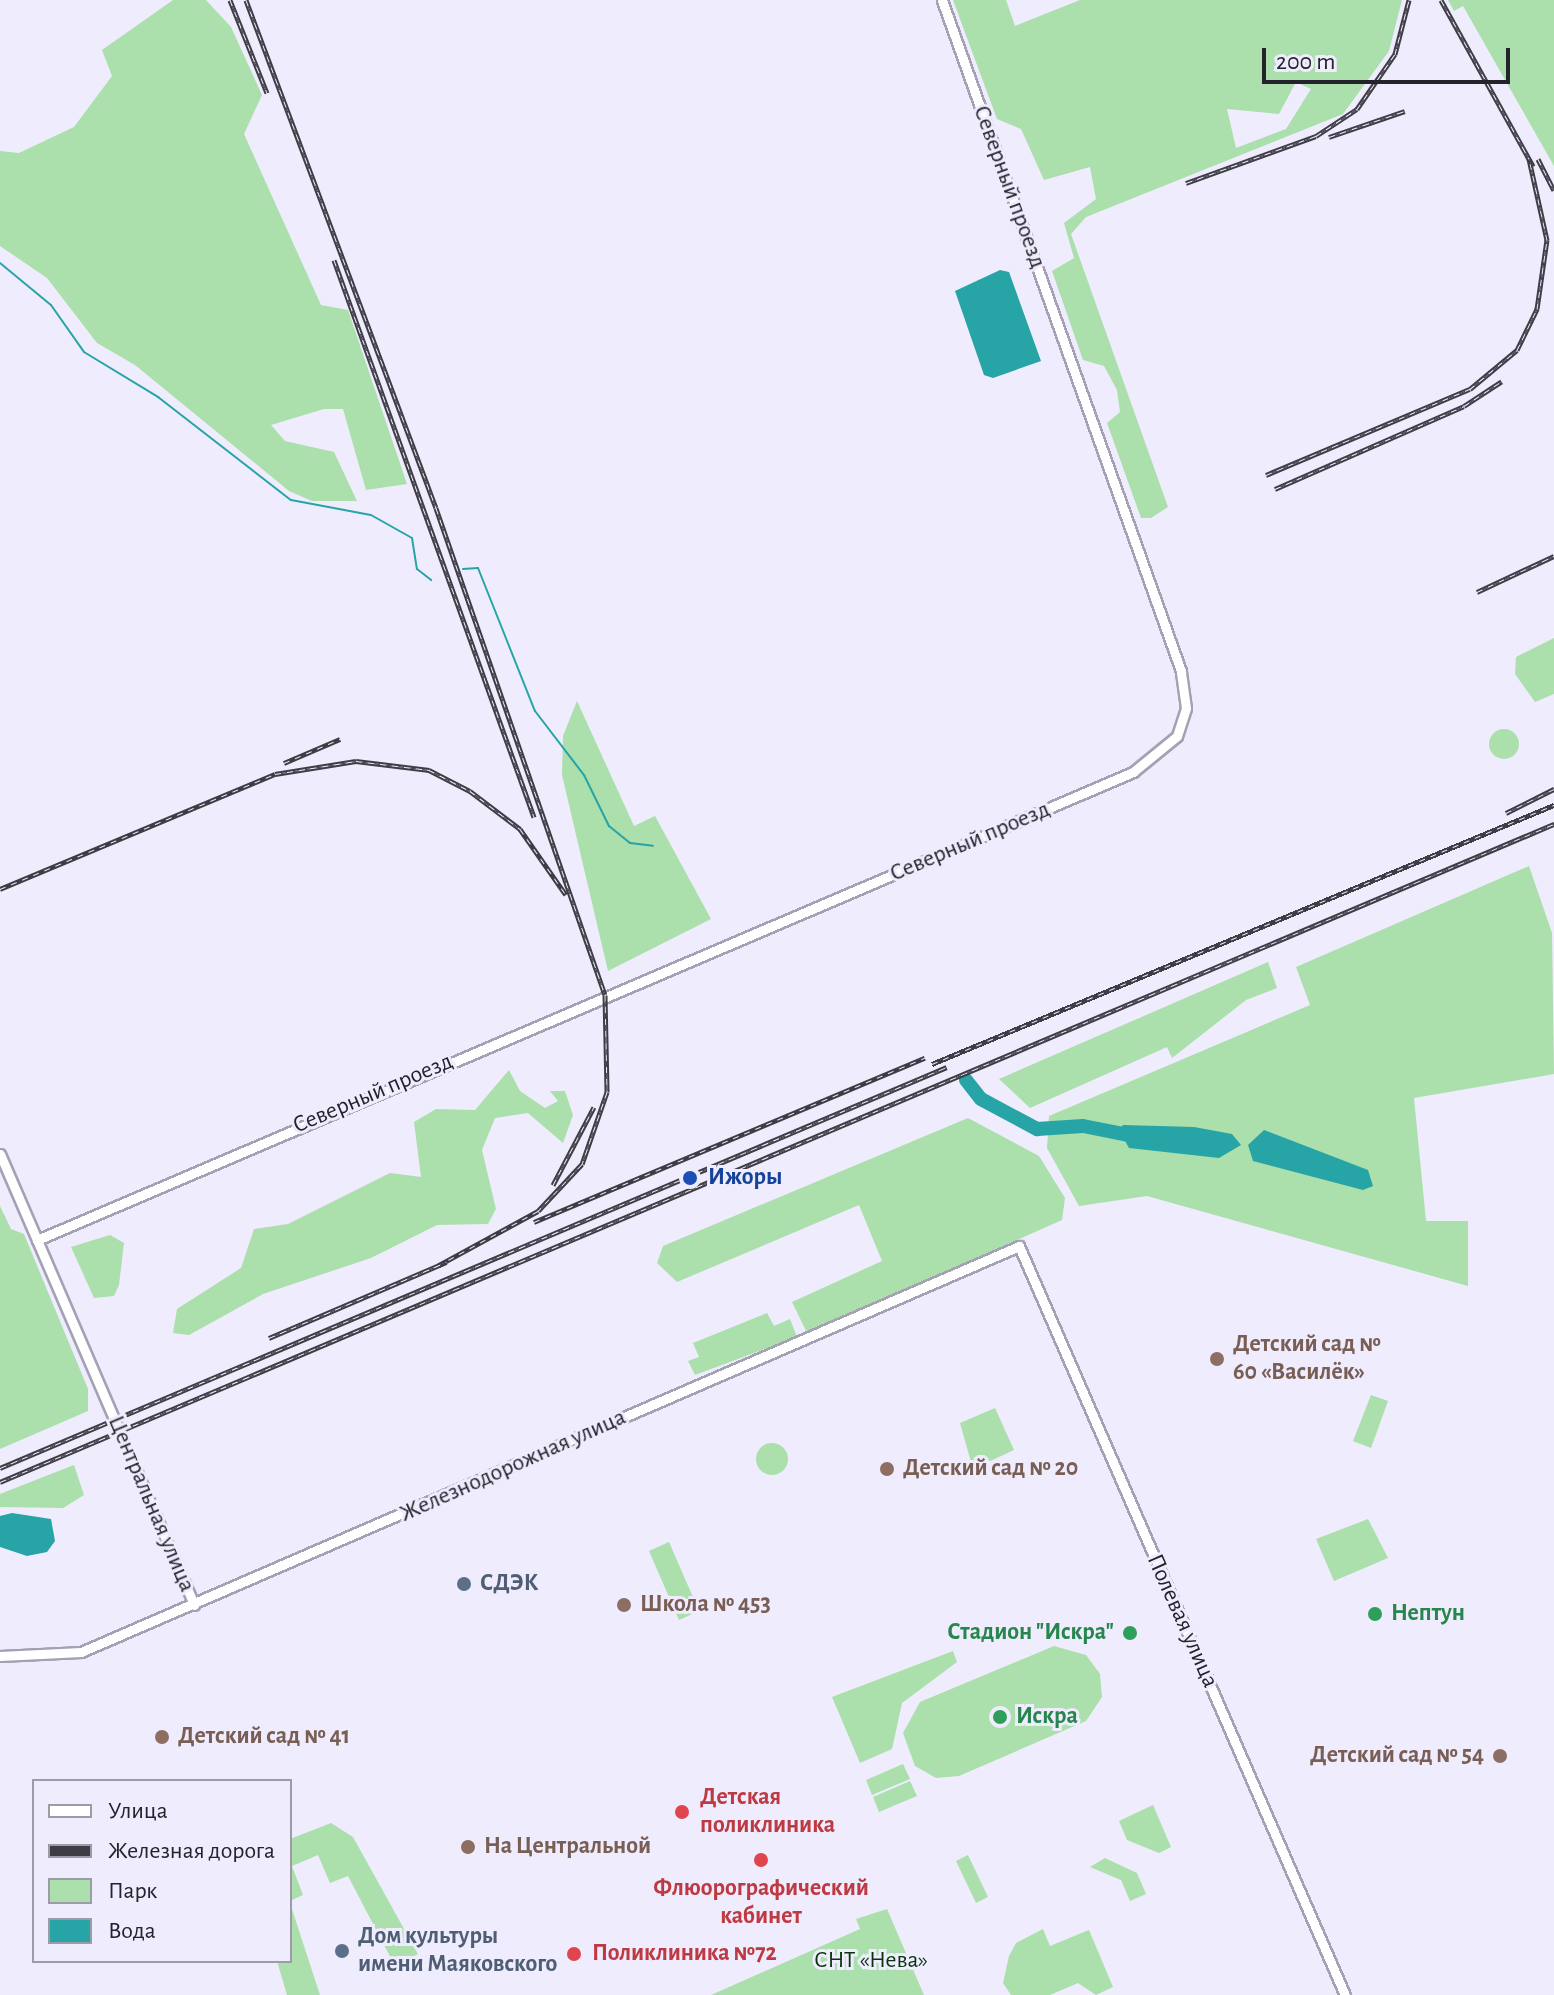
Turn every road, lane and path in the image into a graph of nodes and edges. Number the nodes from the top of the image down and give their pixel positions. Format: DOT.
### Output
graph roads {
  1 [pos="942,0"];
  2 [pos="0,1154"];
  3 [pos="37,1240"];
  4 [pos="1019,1246"];
  5 [pos="194,1605"];
  6 [pos="0,1656"];
  7 [pos="1345,1995"];
  1 -- 3 [label="street, Северный проезд"];
  2 -- 3 [label="street, Центральная улица"];
  3 -- 5 [label="street, Центральная улица"];
  4 -- 5 [label="street, Железнодорожная улица"];
  4 -- 7 [label="street, Полевая улица"];
  5 -- 6 [label="street, Железнодорожная улица"];
}
